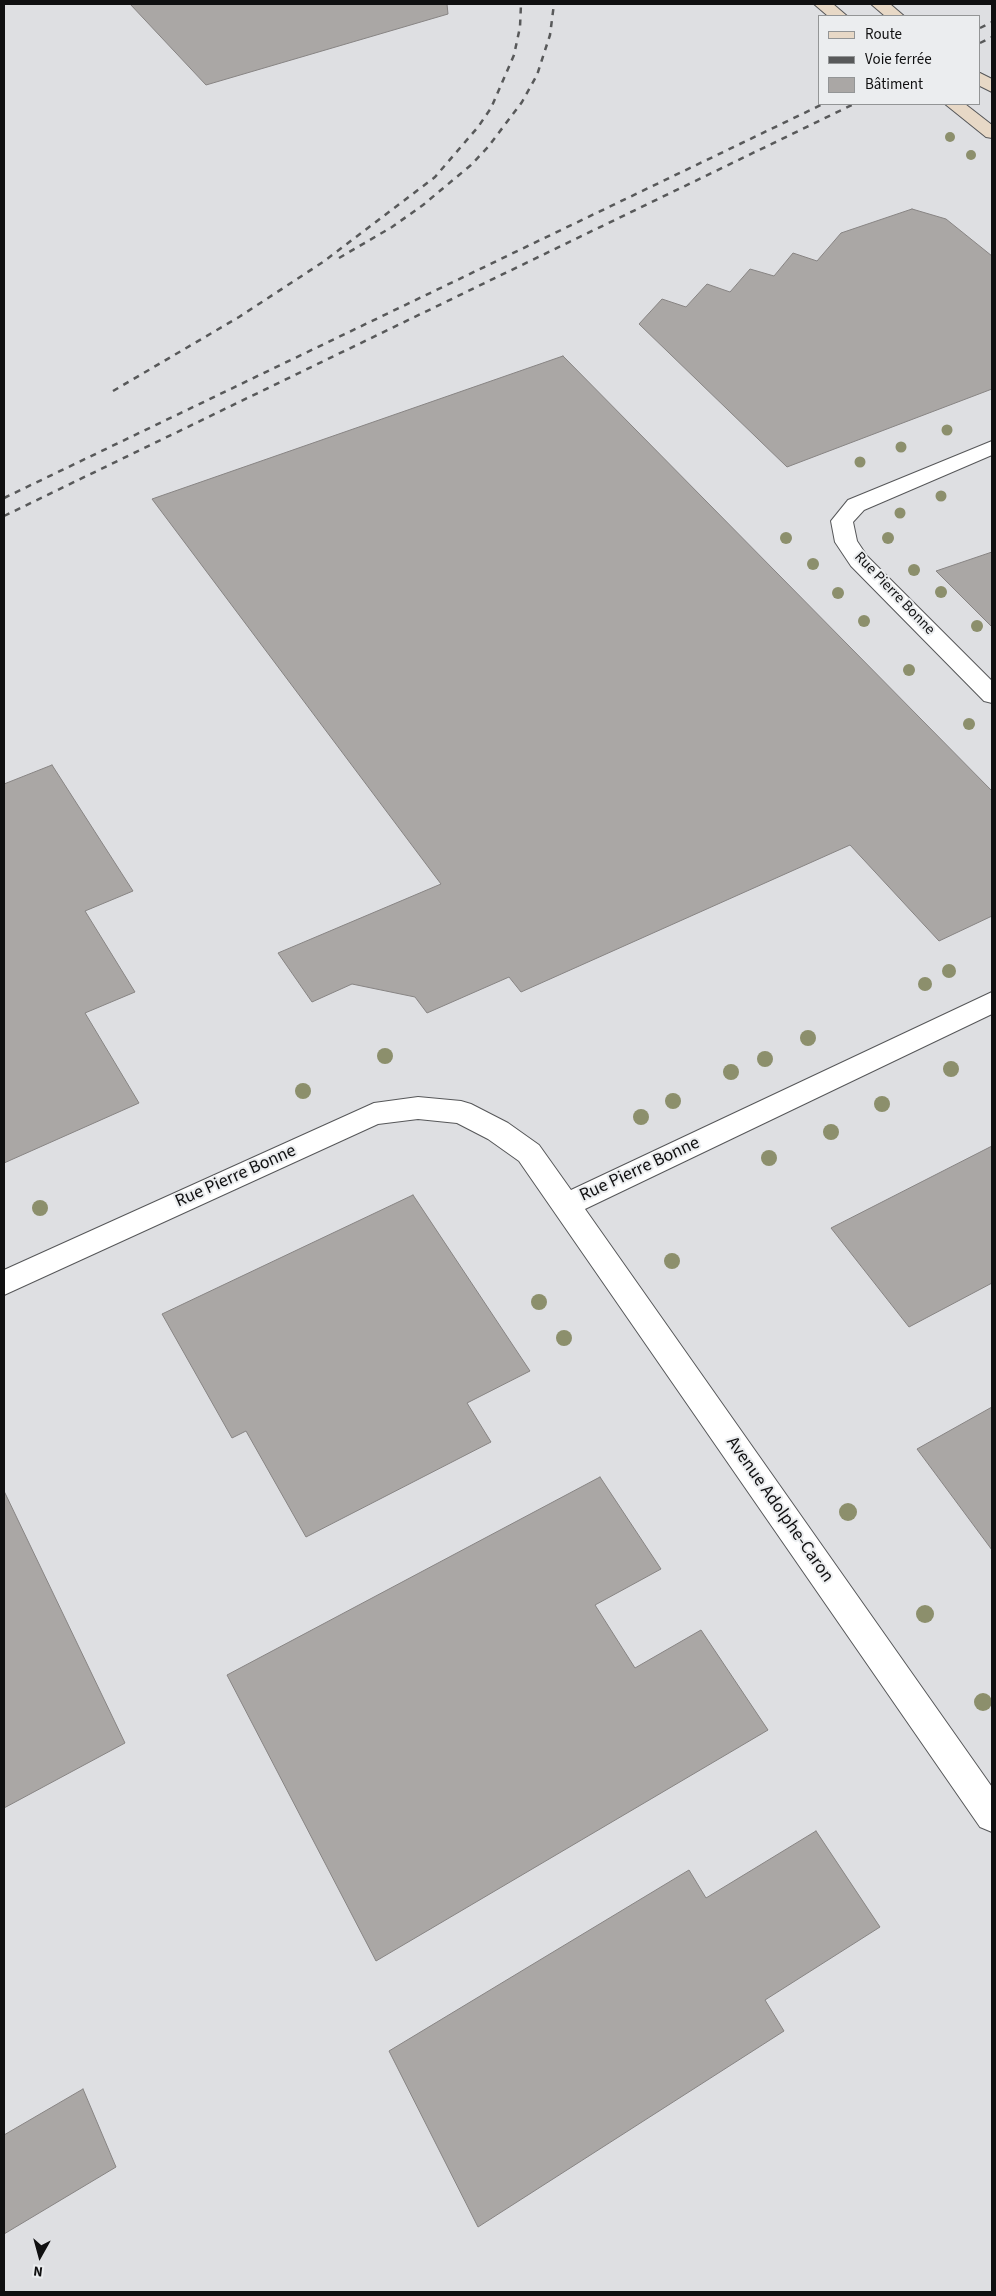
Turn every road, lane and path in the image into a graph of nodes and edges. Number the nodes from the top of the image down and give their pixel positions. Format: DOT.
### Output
graph roads {
  1 [pos="822,4"];
  2 [pos="879,4"];
  3 [pos="838,15"];
  4 [pos="895,15"];
  5 [pos="981,79"];
  6 [pos="992,87"];
  7 [pos="955,105"];
  8 [pos="992,133"];
  9 [pos="992,447"];
  10 [pos="992,695"];
  11 [pos="992,1002"];
  12 [pos="566,1205"];
  13 [pos="4,1283"];
  14 [pos="992,1815"];
  1 -- 3 [label="street"];
  2 -- 4 [label="street"];
  5 -- 6 [label="street"];
  7 -- 8 [label="street"];
  9 -- 10 [label="street, Rue Pierre Bonne"];
  11 -- 12 [label="street, Rue Pierre Bonne"];
  12 -- 13 [label="street, Rue Pierre Bonne"];
  12 -- 14 [label="street, Avenue Adolphe-Caron"];
}
